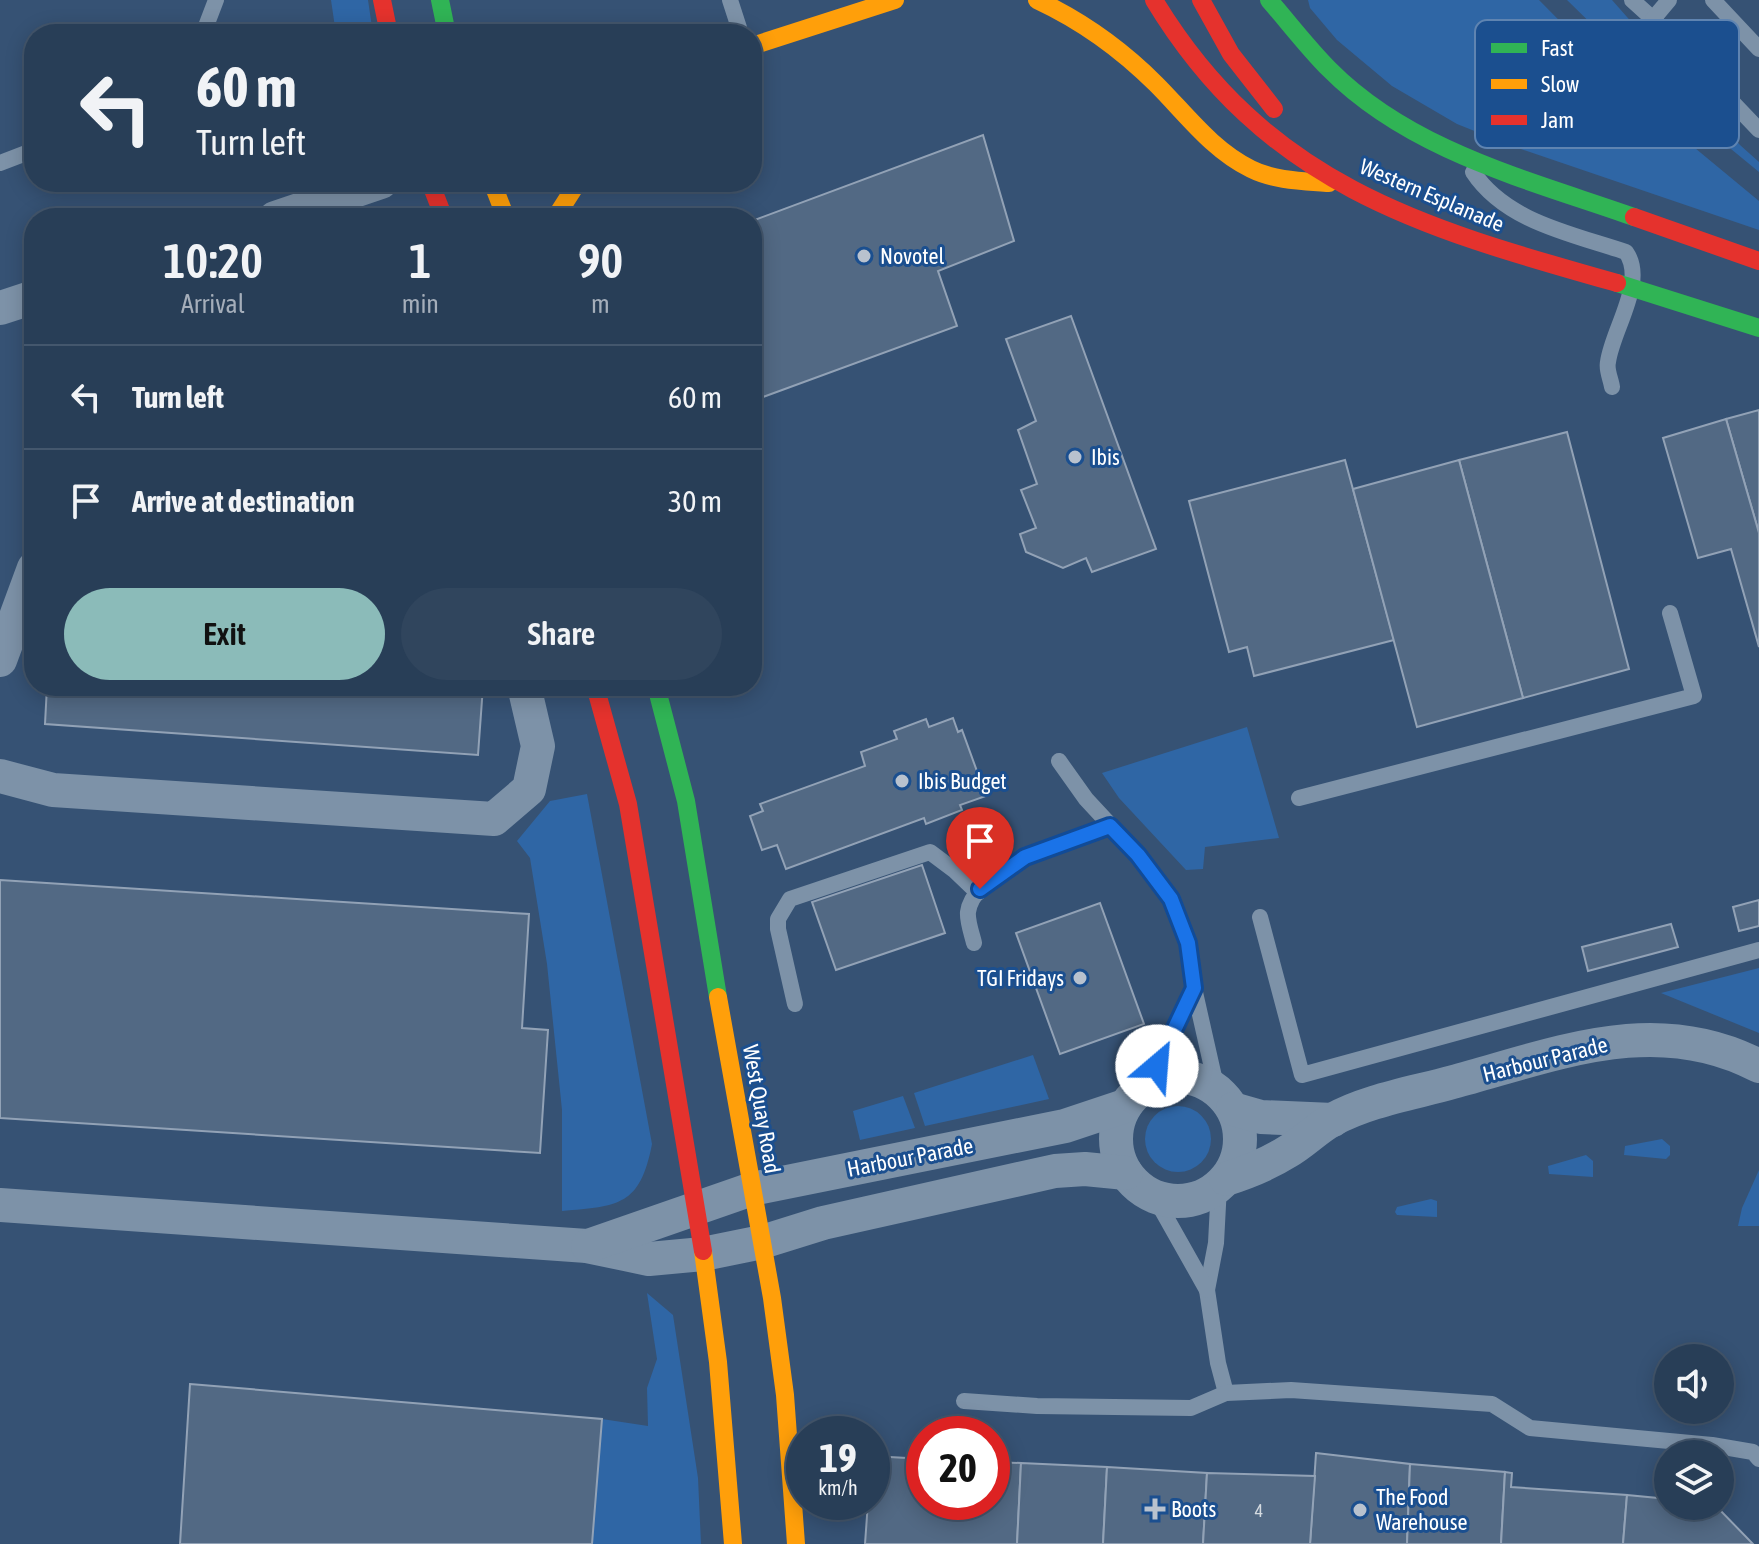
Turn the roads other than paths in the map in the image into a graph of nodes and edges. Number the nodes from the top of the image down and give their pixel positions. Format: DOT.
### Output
graph roads {
  1 [pos="216,0"];
  2 [pos="382,0"];
  3 [pos="440,0"];
  4 [pos="730,0"];
  5 [pos="895,0"];
  6 [pos="1037,0"];
  7 [pos="1154,0"];
  8 [pos="1201,0"];
  9 [pos="1269,0"];
  10 [pos="1283,0"];
  11 [pos="1632,0"];
  12 [pos="1669,0"];
  13 [pos="1713,0"];
  14 [pos="1653,19"];
  15 [pos="1284,20"];
  16 [pos="1732,20"];
  17 [pos="207,24"];
  18 [pos="387,24"];
  19 [pos="445,24"];
  20 [pos="738,24"];
  21 [pos="1739,28"];
  22 [pos="762,43"];
  23 [pos="1759,49"];
  24 [pos="1739,109"];
  25 [pos="1759,130"];
  26 [pos="24,154"];
  27 [pos="1464,157"];
  28 [pos="0,163"];
  29 [pos="1343,184"];
  30 [pos="352,192"];
  31 [pos="304,208"];
  32 [pos="1759,261"];
  33 [pos="1632,288"];
  34 [pos="24,300"];
  35 [pos="0,308"];
  36 [pos="1759,328"];
  37 [pos="1612,387"];
  38 [pos="24,595"];
  39 [pos="1670,613"];
  40 [pos="0,660"];
  41 [pos="526,696"];
  42 [pos="598,696"];
  43 [pos="659,696"];
  44 [pos="1059,761"];
  45 [pos="0,776"];
  46 [pos="1299,798"];
  47 [pos="1110,826"];
  48 [pos="978,893"];
  49 [pos="1260,917"];
  50 [pos="974,943"];
  51 [pos="1759,950"];
  52 [pos="1194,988"];
  53 [pos="795,1004"];
  54 [pos="1759,1066"];
  55 [pos="1135,1095"];
  56 [pos="1225,1099"];
  57 [pos="1333,1120"];
  58 [pos="1126,1173"];
  59 [pos="1223,1182"];
  60 [pos="752,1189"];
  61 [pos="1154,1196"];
  62 [pos="0,1205"];
  63 [pos="695,1208"];
  64 [pos="762,1242"];
  65 [pos="587,1246"];
  66 [pos="703,1254"];
  67 [pos="1207,1290"];
  68 [pos="1226,1393"];
  69 [pos="964,1401"];
  70 [pos="1759,1459"];
  71 [pos="733,1544"];
  72 [pos="796,1544"];
  1 -- 17 [label="lane"];
  2 -- 18 [label="main road"];
  3 -- 19 [label="main road"];
  4 -- 20 [label="lane"];
  5 -- 22 [label="main road"];
  6 -- 29 [label="main road"];
  7 -- 29 [label="main road, Western Esplanade"];
  8 -- 29 [label="main road"];
  9 -- 15 [label="main road"];
  10 -- 15 [label="main road"];
  11 -- 14 [label="lane"];
  12 -- 14 [label="lane"];
  13 -- 16 [label="lane"];
  15 -- 27 [label="main road"];
  21 -- 23 [label="lane"];
  24 -- 25 [label="lane"];
  26 -- 28 [label="lane"];
  27 -- 32 [label="main road"];
  27 -- 33 [label="lane"];
  29 -- 33 [label="main road, Western Esplanade"];
  30 -- 31 [label="street"];
  33 -- 36 [label="main road, Western Esplanade"];
  33 -- 37 [label="lane"];
  34 -- 35 [label="street"];
  38 -- 40 [label="street"];
  39 -- 46 [label="lane"];
  41 -- 45 [label="street"];
  42 -- 63 [label="main road"];
  43 -- 60 [label="main road, West Quay Road"];
  44 -- 47 [label="lane"];
  47 -- 48 [label="lane"];
  47 -- 52 [label="lane"];
  48 -- 50 [label="lane"];
  48 -- 53 [label="lane"];
  49 -- 51 [label="lane"];
  52 -- 55 [label="lane"];
  52 -- 56 [label="lane"];
  54 -- 57 [label="street, Harbour Parade"];
  55 -- 56 [label="street"];
  55 -- 58 [label="street"];
  55 -- 60 [label="street, Harbour Parade"];
  56 -- 57 [label="street, Harbour Parade"];
  56 -- 59 [label="street"];
  57 -- 59 [label="street, Harbour Parade"];
  58 -- 61 [label="street"];
  58 -- 64 [label="street, Harbour Parade"];
  59 -- 61 [label="street"];
  59 -- 67 [label="lane"];
  60 -- 63 [label="street, Harbour Parade"];
  60 -- 64 [label="main road, West Quay Road"];
  61 -- 67 [label="lane"];
  62 -- 65 [label="street, Harbour Parade"];
  63 -- 65 [label="street, Harbour Parade"];
  63 -- 66 [label="main road"];
  64 -- 66 [label="street, Harbour Parade"];
  64 -- 72 [label="main road, West Quay Road"];
  65 -- 66 [label="street, Harbour Parade"];
  66 -- 71 [label="main road"];
  67 -- 68 [label="lane"];
  68 -- 69 [label="lane"];
  68 -- 70 [label="lane"];
}
